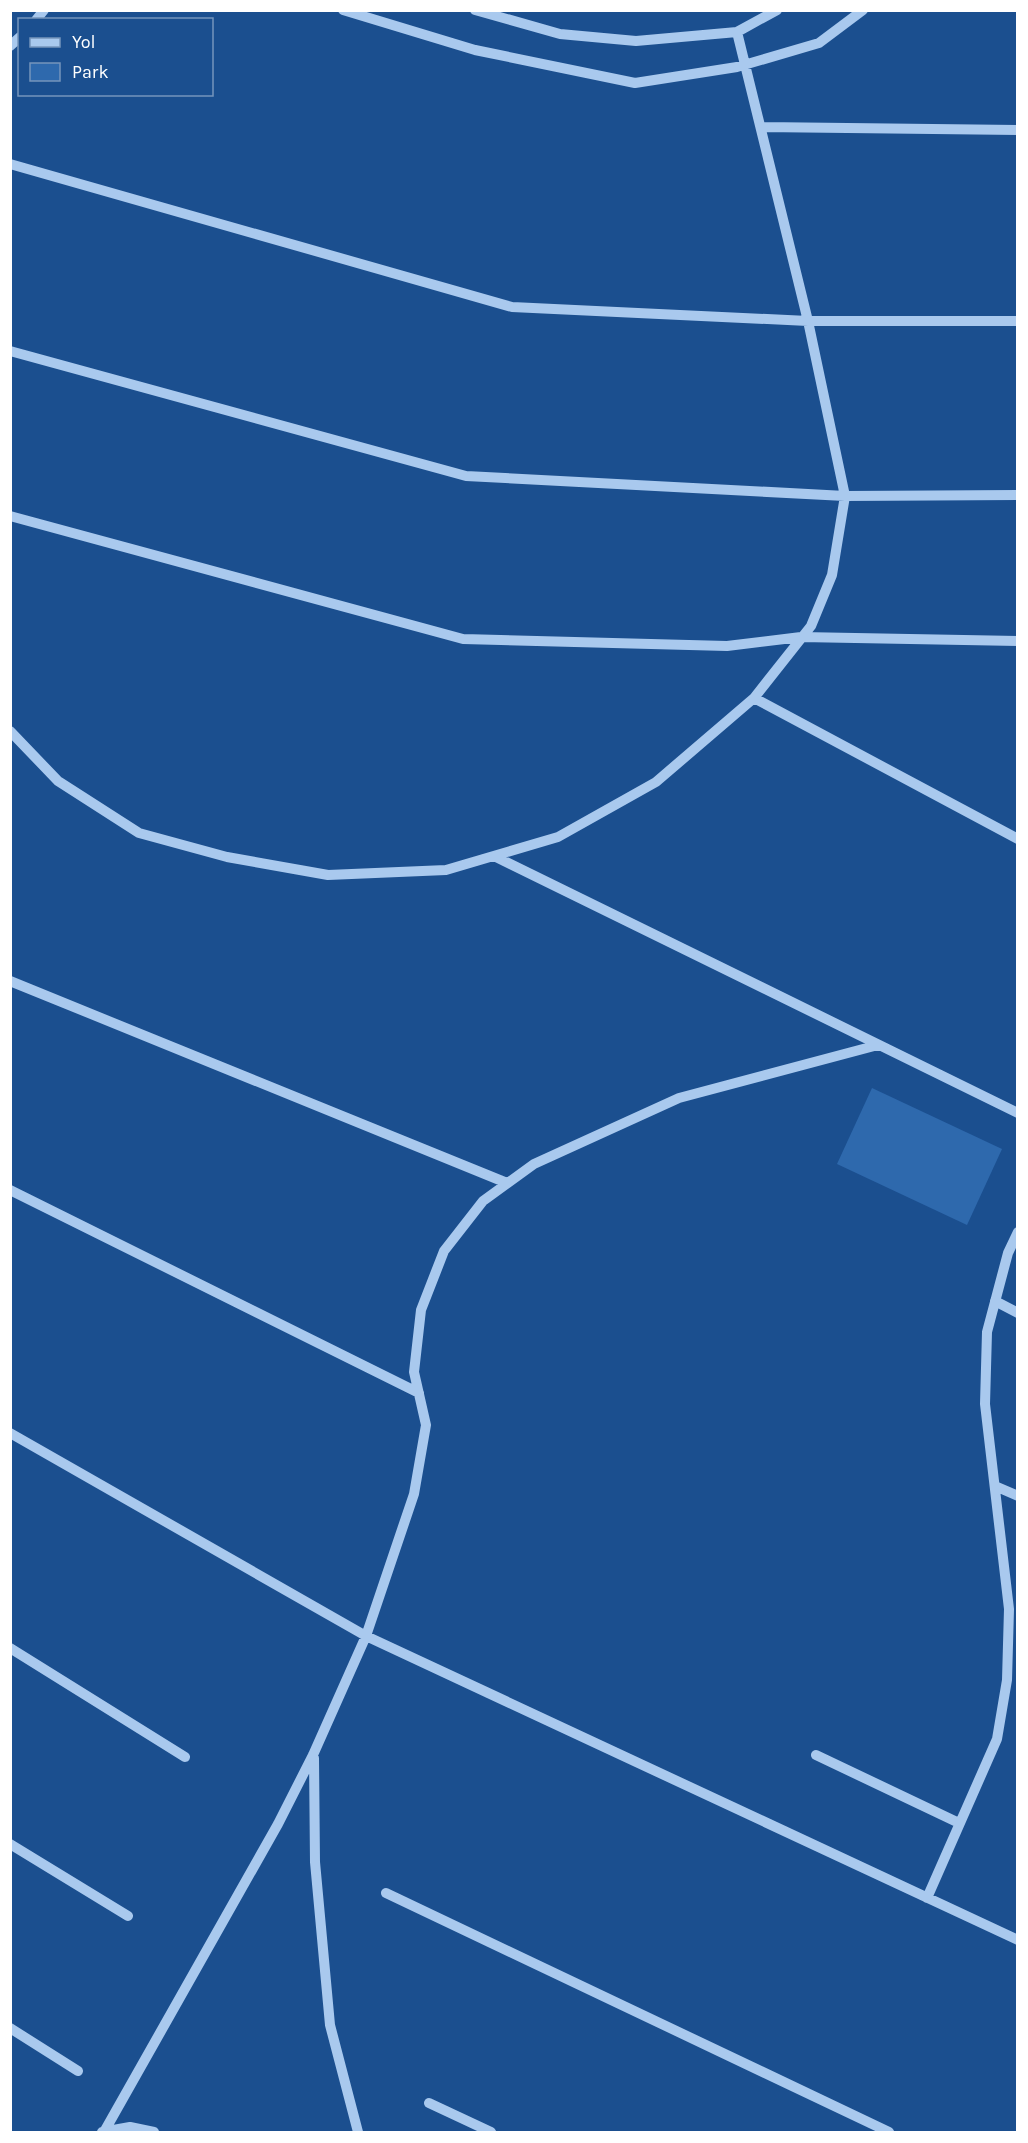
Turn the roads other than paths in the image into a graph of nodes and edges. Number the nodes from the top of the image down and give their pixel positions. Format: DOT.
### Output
graph roads {
  1 [pos="343,10"];
  2 [pos="475,10"];
  3 [pos="777,10"];
  4 [pos="863,10"];
  5 [pos="737,32"];
  6 [pos="746,64"];
  7 [pos="761,127"];
  8 [pos="1017,130"];
  9 [pos="10,164"];
  10 [pos="808,321"];
  11 [pos="1017,321"];
  12 [pos="10,351"];
  13 [pos="1017,495"];
  14 [pos="845,496"];
  15 [pos="10,516"];
  16 [pos="801,637"];
  17 [pos="1017,641"];
  18 [pos="754,698"];
  19 [pos="10,731"];
  20 [pos="1017,839"];
  21 [pos="494,856"];
  22 [pos="10,981"];
  23 [pos="878,1045"];
  24 [pos="1017,1113"];
  25 [pos="507,1183"];
  26 [pos="10,1190"];
  27 [pos="1017,1232"];
  28 [pos="995,1301"];
  29 [pos="1017,1313"];
  30 [pos="419,1393"];
  31 [pos="10,1433"];
  32 [pos="995,1486"];
  33 [pos="1017,1496"];
  34 [pos="366,1636"];
  35 [pos="10,1648"];
  36 [pos="1012,1665"];
  37 [pos="314,1755"];
  38 [pos="816,1755"];
  39 [pos="185,1756"];
  40 [pos="959,1823"];
  41 [pos="10,1844"];
  42 [pos="386,1893"];
  43 [pos="927,1898"];
  44 [pos="128,1916"];
  45 [pos="1017,1940"];
  46 [pos="10,2028"];
  47 [pos="78,2071"];
  48 [pos="429,2103"];
  49 [pos="102,2132"];
  50 [pos="154,2133"];
  51 [pos="358,2133"];
  52 [pos="491,2133"];
  53 [pos="889,2133"];
  1 -- 6 [label="street"];
  2 -- 5 [label="street"];
  3 -- 5 [label="street"];
  4 -- 6 [label="street"];
  5 -- 6 [label="street"];
  6 -- 7 [label="street"];
  7 -- 8 [label="street"];
  7 -- 10 [label="street"];
  9 -- 10 [label="street"];
  10 -- 11 [label="street"];
  10 -- 14 [label="street"];
  12 -- 14 [label="street"];
  13 -- 14 [label="street"];
  14 -- 16 [label="street"];
  15 -- 16 [label="street"];
  16 -- 17 [label="street"];
  16 -- 18 [label="street"];
  18 -- 20 [label="street"];
  18 -- 21 [label="street"];
  19 -- 21 [label="street"];
  21 -- 23 [label="street"];
  22 -- 25 [label="street"];
  23 -- 24 [label="street"];
  23 -- 25 [label="street"];
  25 -- 30 [label="street"];
  26 -- 30 [label="street"];
  27 -- 28 [label="street"];
  28 -- 29 [label="street"];
  28 -- 32 [label="street"];
  30 -- 34 [label="street"];
  31 -- 34 [label="street"];
  32 -- 33 [label="street"];
  32 -- 36 [label="street"];
  34 -- 37 [label="street"];
  34 -- 43 [label="street"];
  35 -- 39 [label="street"];
  36 -- 40 [label="street"];
  37 -- 49 [label="street"];
  37 -- 51 [label="street"];
  38 -- 40 [label="street"];
  40 -- 43 [label="street"];
  41 -- 44 [label="street"];
  42 -- 53 [label="street"];
  43 -- 45 [label="street"];
  46 -- 47 [label="street"];
  48 -- 52 [label="street"];
  49 -- 50 [label="street"];
}
